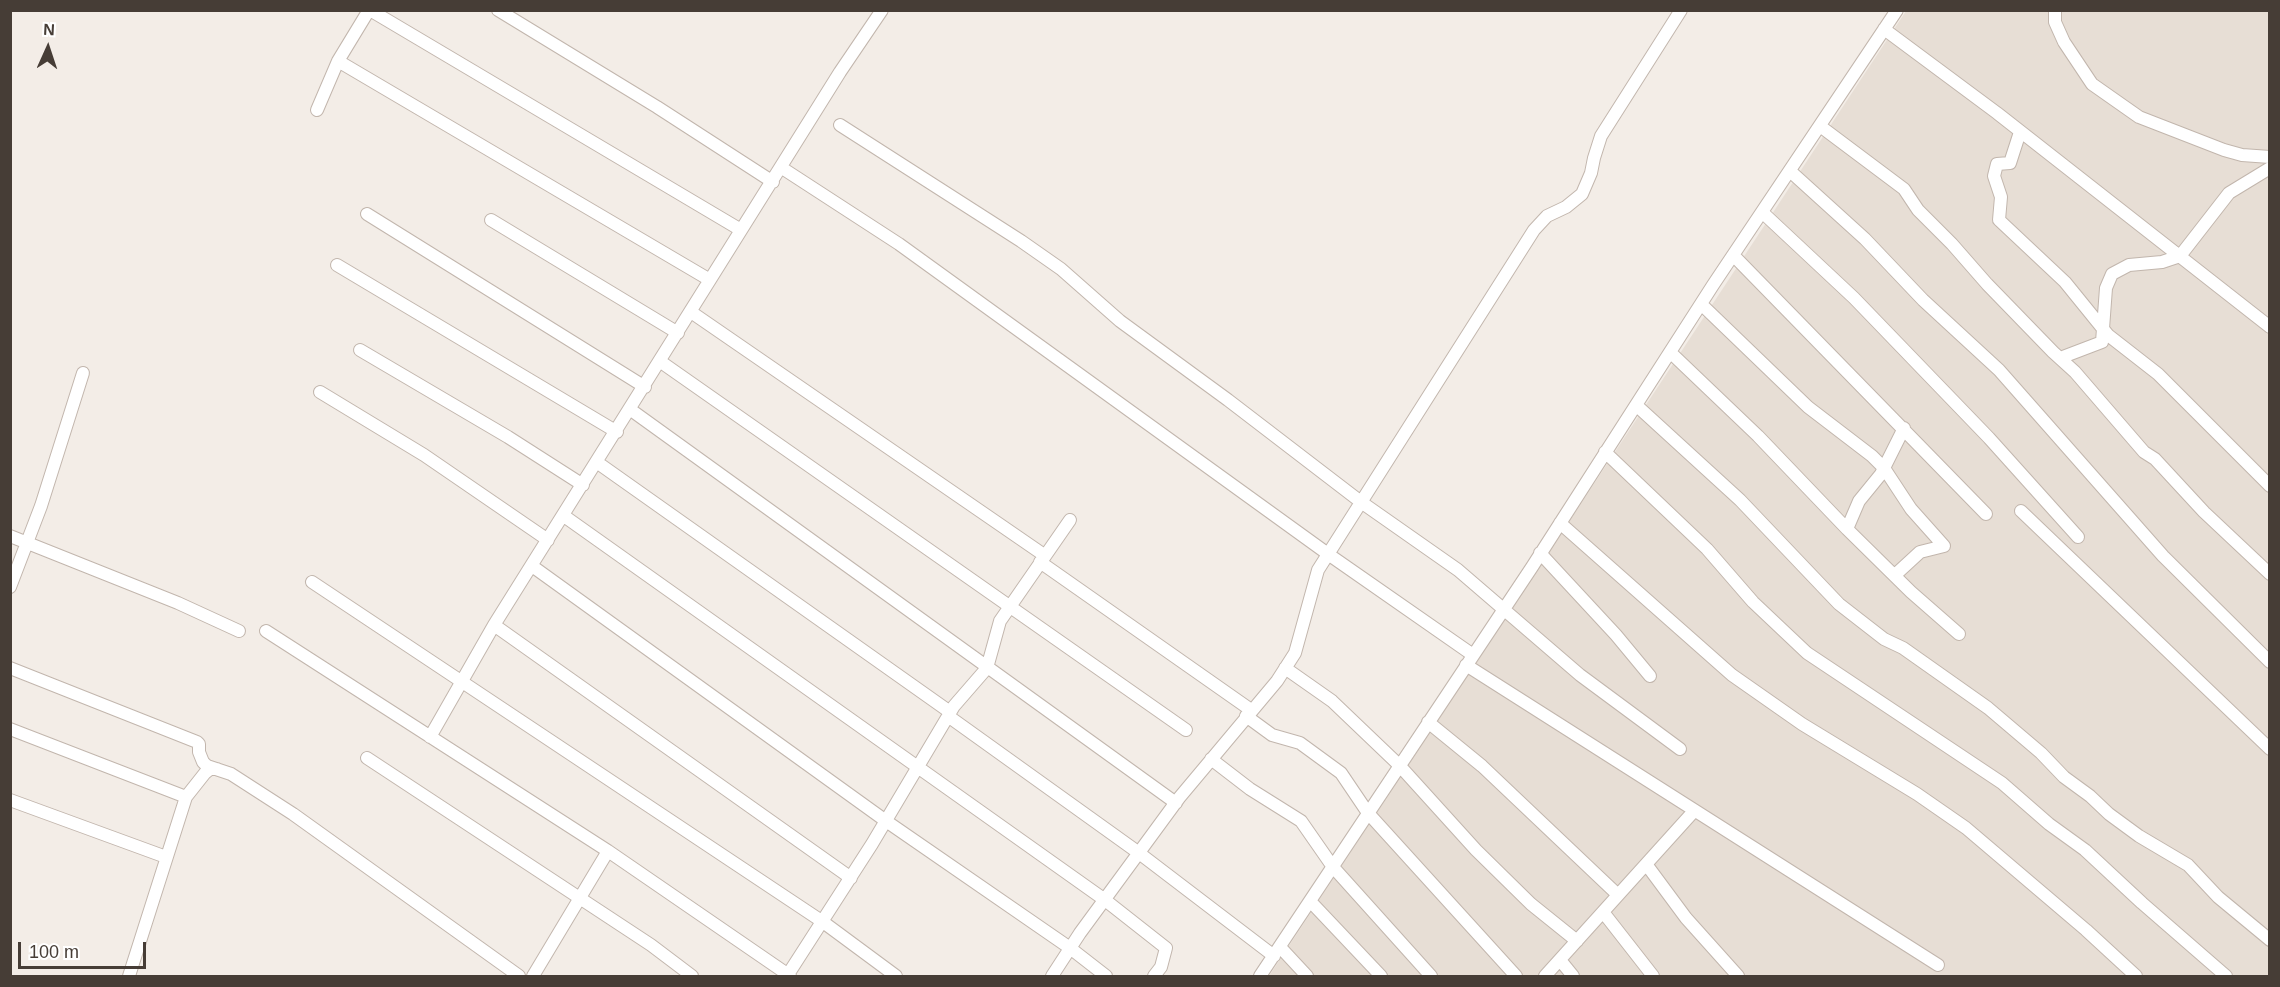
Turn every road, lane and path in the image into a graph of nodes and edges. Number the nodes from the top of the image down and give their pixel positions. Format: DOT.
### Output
graph roads {
  1 [pos="369,10"];
  2 [pos="498,10"];
  3 [pos="882,10"];
  4 [pos="1681,10"];
  5 [pos="1897,10"];
  6 [pos="2055,10"];
  7 [pos="1884,29"];
  8 [pos="338,61"];
  9 [pos="317,110"];
  10 [pos="840,125"];
  11 [pos="1820,126"];
  12 [pos="2020,132"];
  13 [pos="2270,157"];
  14 [pos="782,168"];
  15 [pos="2270,168"];
  16 [pos="1790,171"];
  17 [pos="772,182"];
  18 [pos="1762,212"];
  19 [pos="367,214"];
  20 [pos="491,220"];
  21 [pos="741,230"];
  22 [pos="1733,255"];
  23 [pos="2180,256"];
  24 [pos="337,266"];
  25 [pos="710,280"];
  26 [pos="1701,304"];
  27 [pos="691,312"];
  28 [pos="2270,327"];
  29 [pos="2104,331"];
  30 [pos="678,333"];
  31 [pos="360,350"];
  32 [pos="1670,352"];
  33 [pos="2060,358"];
  34 [pos="661,362"];
  35 [pos="83,373"];
  36 [pos="645,387"];
  37 [pos="320,392"];
  38 [pos="1636,405"];
  39 [pos="631,410"];
  40 [pos="1904,429"];
  41 [pos="617,432"];
  42 [pos="1605,452"];
  43 [pos="598,462"];
  44 [pos="1884,468"];
  45 [pos="583,485"];
  46 [pos="2270,486"];
  47 [pos="1360,502"];
  48 [pos="2021,512"];
  49 [pos="1986,514"];
  50 [pos="564,516"];
  51 [pos="1070,520"];
  52 [pos="1560,523"];
  53 [pos="1847,529"];
  54 [pos="10,536"];
  55 [pos="2078,537"];
  56 [pos="548,540"];
  57 [pos="27,543"];
  58 [pos="1328,554"];
  59 [pos="1540,554"];
  60 [pos="1042,559"];
  61 [pos="532,566"];
  62 [pos="2270,574"];
  63 [pos="1895,575"];
  64 [pos="312,582"];
  65 [pos="10,587"];
  66 [pos="1009,608"];
  67 [pos="1503,610"];
  68 [pos="494,625"];
  69 [pos="239,631"];
  70 [pos="266,632"];
  71 [pos="1959,634"];
  72 [pos="1470,660"];
  73 [pos="2270,662"];
  74 [pos="10,668"];
  75 [pos="987,668"];
  76 [pos="1285,668"];
  77 [pos="1650,676"];
  78 [pos="462,681"];
  79 [pos="1249,713"];
  80 [pos="949,714"];
  81 [pos="1428,722"];
  82 [pos="10,729"];
  83 [pos="1186,730"];
  84 [pos="430,736"];
  85 [pos="1680,749"];
  86 [pos="2270,749"];
  87 [pos="367,759"];
  88 [pos="1211,759"];
  89 [pos="1399,765"];
  90 [pos="919,766"];
  91 [pos="218,769"];
  92 [pos="186,797"];
  93 [pos="10,800"];
  94 [pos="1176,803"];
  95 [pos="1694,811"];
  96 [pos="1368,813"];
  97 [pos="886,821"];
  98 [pos="608,850"];
  99 [pos="1139,853"];
  100 [pos="166,857"];
  101 [pos="1646,864"];
  102 [pos="1333,867"];
  103 [pos="851,878"];
  104 [pos="1618,895"];
  105 [pos="579,897"];
  106 [pos="1105,900"];
  107 [pos="1310,901"];
  108 [pos="1603,912"];
  109 [pos="823,922"];
  110 [pos="2270,940"];
  111 [pos="1577,941"];
  112 [pos="1070,948"];
  113 [pos="1277,952"];
  114 [pos="1560,960"];
  115 [pos="1938,965"];
  116 [pos="129,976"];
  117 [pos="519,976"];
  118 [pos="533,976"];
  119 [pos="692,976"];
  120 [pos="788,976"];
  121 [pos="896,976"];
  122 [pos="1052,976"];
  123 [pos="1106,976"];
  124 [pos="1154,976"];
  125 [pos="1260,976"];
  126 [pos="1307,976"];
  127 [pos="1381,976"];
  128 [pos="1431,976"];
  129 [pos="1516,976"];
  130 [pos="1545,976"];
  131 [pos="1573,976"];
  132 [pos="1653,976"];
  133 [pos="1738,976"];
  134 [pos="2136,976"];
  135 [pos="2226,976"];
  1 -- 8 [label="street"];
  1 -- 21 [label="street"];
  2 -- 17 [label="street"];
  3 -- 14 [label="street"];
  4 -- 47 [label="street"];
  5 -- 7 [label="street"];
  6 -- 13 [label="street"];
  7 -- 11 [label="street"];
  7 -- 12 [label="street"];
  8 -- 9 [label="street"];
  8 -- 25 [label="street"];
  10 -- 47 [label="street"];
  11 -- 16 [label="street"];
  11 -- 33 [label="street"];
  12 -- 23 [label="street"];
  12 -- 29 [label="street"];
  14 -- 17 [label="street"];
  14 -- 58 [label="street"];
  15 -- 23 [label="street"];
  16 -- 18 [label="street"];
  16 -- 73 [label="street"];
  17 -- 21 [label="street"];
  18 -- 22 [label="street"];
  18 -- 55 [label="street"];
  19 -- 36 [label="street"];
  20 -- 30 [label="street"];
  21 -- 25 [label="street"];
  22 -- 26 [label="street"];
  22 -- 40 [label="street"];
  23 -- 28 [label="street"];
  23 -- 29 [label="street"];
  24 -- 41 [label="street"];
  25 -- 27 [label="street"];
  26 -- 32 [label="street"];
  26 -- 44 [label="street"];
  27 -- 30 [label="street"];
  27 -- 60 [label="street"];
  29 -- 33 [label="street"];
  29 -- 46 [label="street"];
  30 -- 34 [label="street"];
  31 -- 45 [label="street"];
  32 -- 38 [label="street"];
  32 -- 53 [label="street"];
  33 -- 62 [label="street"];
  34 -- 36 [label="street"];
  34 -- 66 [label="street"];
  35 -- 57 [label="street"];
  36 -- 39 [label="street"];
  37 -- 56 [label="street"];
  38 -- 42 [label="street"];
  38 -- 110 [label="street"];
  39 -- 41 [label="street"];
  39 -- 75 [label="street"];
  40 -- 44 [label="street"];
  40 -- 49 [label="street"];
  41 -- 43 [label="street"];
  42 -- 52 [label="street"];
  42 -- 135 [label="street"];
  43 -- 45 [label="street"];
  43 -- 80 [label="street"];
  44 -- 53 [label="street"];
  44 -- 63 [label="street"];
  45 -- 50 [label="street"];
  47 -- 58 [label="street"];
  47 -- 67 [label="street"];
  48 -- 86 [label="street"];
  50 -- 56 [label="street"];
  50 -- 90 [label="street"];
  51 -- 60 [label="street"];
  52 -- 59 [label="street"];
  52 -- 134 [label="street"];
  53 -- 63 [label="street"];
  54 -- 57 [label="street"];
  56 -- 61 [label="street"];
  57 -- 65 [label="street"];
  57 -- 69 [label="street"];
  58 -- 72 [label="street"];
  58 -- 76 [label="street"];
  59 -- 67 [label="street"];
  59 -- 77 [label="street"];
  60 -- 66 [label="street"];
  60 -- 79 [label="street"];
  61 -- 68 [label="street"];
  61 -- 97 [label="street"];
  63 -- 71 [label="street"];
  64 -- 78 [label="street"];
  66 -- 75 [label="street"];
  66 -- 83 [label="street"];
  67 -- 72 [label="street"];
  67 -- 85 [label="street"];
  68 -- 78 [label="street"];
  68 -- 103 [label="street"];
  70 -- 84 [label="street"];
  72 -- 81 [label="street"];
  72 -- 95 [label="street"];
  74 -- 91 [label="street"];
  75 -- 80 [label="street"];
  75 -- 94 [label="street"];
  76 -- 79 [label="street"];
  76 -- 89 [label="street"];
  78 -- 84 [label="street"];
  78 -- 109 [label="street"];
  79 -- 88 [label="street"];
  79 -- 96 [label="street"];
  80 -- 90 [label="street"];
  80 -- 99 [label="street"];
  81 -- 89 [label="street"];
  81 -- 104 [label="street"];
  82 -- 92 [label="street"];
  84 -- 98 [label="street"];
  87 -- 105 [label="street"];
  88 -- 94 [label="street"];
  88 -- 102 [label="street"];
  89 -- 96 [label="street"];
  89 -- 111 [label="street"];
  90 -- 97 [label="street"];
  90 -- 106 [label="street"];
  91 -- 92 [label="street"];
  91 -- 117 [label="street"];
  92 -- 100 [label="street"];
  93 -- 100 [label="street"];
  94 -- 99 [label="street"];
  95 -- 101 [label="street"];
  95 -- 115 [label="street"];
  96 -- 102 [label="street"];
  96 -- 129 [label="street"];
  97 -- 103 [label="street"];
  97 -- 112 [label="street"];
  98 -- 105 [label="street"];
  98 -- 120 [label="street"];
  99 -- 106 [label="street"];
  99 -- 113 [label="street"];
  100 -- 116 [label="street"];
  101 -- 104 [label="street"];
  101 -- 133 [label="street"];
  102 -- 107 [label="street"];
  102 -- 128 [label="street"];
  103 -- 109 [label="street"];
  104 -- 108 [label="street"];
  105 -- 118 [label="street"];
  105 -- 119 [label="street"];
  106 -- 112 [label="street"];
  106 -- 124 [label="street"];
  107 -- 113 [label="street"];
  107 -- 127 [label="street"];
  108 -- 111 [label="street"];
  108 -- 132 [label="street"];
  109 -- 120 [label="street"];
  109 -- 121 [label="street"];
  111 -- 114 [label="street"];
  112 -- 122 [label="street"];
  112 -- 123 [label="street"];
  113 -- 125 [label="street"];
  113 -- 126 [label="street"];
  114 -- 130 [label="street"];
  114 -- 131 [label="street"];
}
